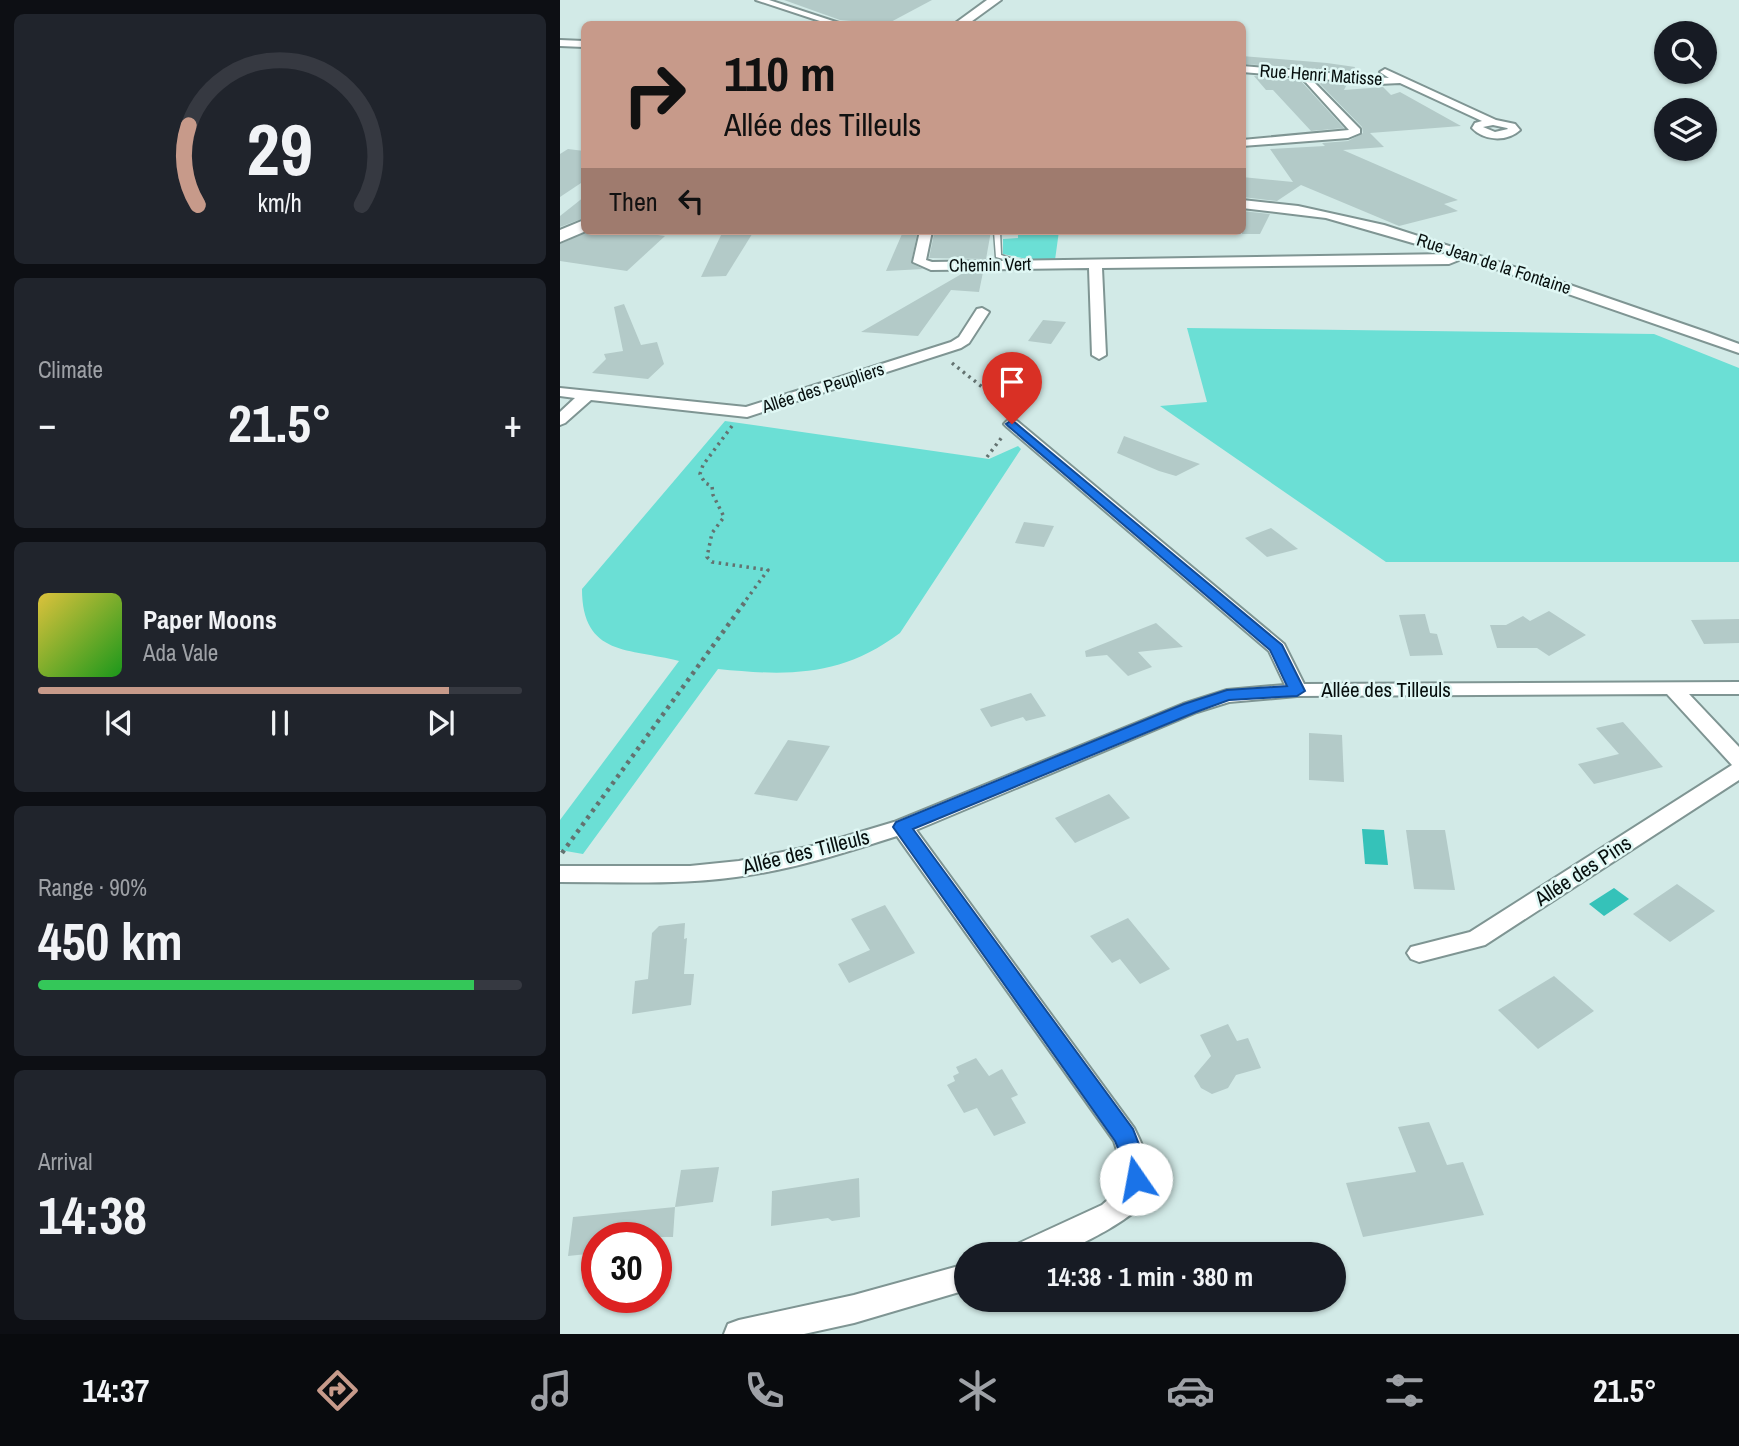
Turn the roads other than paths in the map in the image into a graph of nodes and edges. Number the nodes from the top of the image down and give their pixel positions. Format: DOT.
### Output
graph roads {
  1 [pos="760,0"];
  2 [pos="995,0"];
  3 [pos="827,21"];
  4 [pos="964,21"];
  5 [pos="560,43"];
  6 [pos="581,44"];
  7 [pos="1246,69"];
  8 [pos="1385,72"];
  9 [pos="1306,75"];
  10 [pos="1399,80"];
  11 [pos="1493,122"];
  12 [pos="1246,144"];
  13 [pos="1246,204"];
  14 [pos="581,226"];
  15 [pos="925,235"];
  16 [pos="997,235"];
  17 [pos="560,237"];
  18 [pos="1462,254"];
  19 [pos="1095,263"];
  20 [pos="1023,264"];
  21 [pos="982,312"];
  22 [pos="1739,349"];
  23 [pos="1099,355"];
  24 [pos="560,392"];
  25 [pos="587,395"];
  26 [pos="560,420"];
  27 [pos="1012,424"];
  28 [pos="1671,687"];
  29 [pos="1739,688"];
  30 [pos="1297,691"];
  31 [pos="1739,760"];
  32 [pos="1739,770"];
  33 [pos="902,827"];
  34 [pos="560,874"];
  35 [pos="1419,953"];
  36 [pos="1051,1242"];
  37 [pos="954,1280"];
  38 [pos="738,1334"];
  1 -- 3 [label="street"];
  2 -- 4 [label="main road"];
  5 -- 6 [label="street"];
  7 -- 9 [label="street, Rue Henri Matisse"];
  8 -- 10 [label="street, Rue Henri Matisse"];
  9 -- 10 [label="street, Rue Henri Matisse"];
  9 -- 12 [label="street"];
  10 -- 11 [label="street, Rue Henri Matisse"];
  13 -- 18 [label="street, Rue Jean de la Fontaine"];
  14 -- 17 [label="main road"];
  15 -- 20 [label="street, Chemin Vert"];
  16 -- 20 [label="lane"];
  18 -- 19 [label="street, Chemin Vert"];
  18 -- 22 [label="street, Rue Jean de la Fontaine"];
  19 -- 20 [label="street, Chemin Vert"];
  19 -- 23 [label="street"];
  21 -- 25 [label="street, Allée des Peupliers"];
  24 -- 25 [label="street, Allée des Peupliers"];
  25 -- 26 [label="street"];
  27 -- 30 [label="street"];
  28 -- 29 [label="street, Allée des Tilleuls"];
  28 -- 30 [label="street, Allée des Tilleuls"];
  28 -- 31 [label="street"];
  30 -- 33 [label="street, Allée des Tilleuls"];
  32 -- 35 [label="street, Allée des Pins"];
  33 -- 34 [label="street, Allée des Tilleuls"];
  33 -- 36 [label="street"];
  37 -- 38 [label="street"];
}
